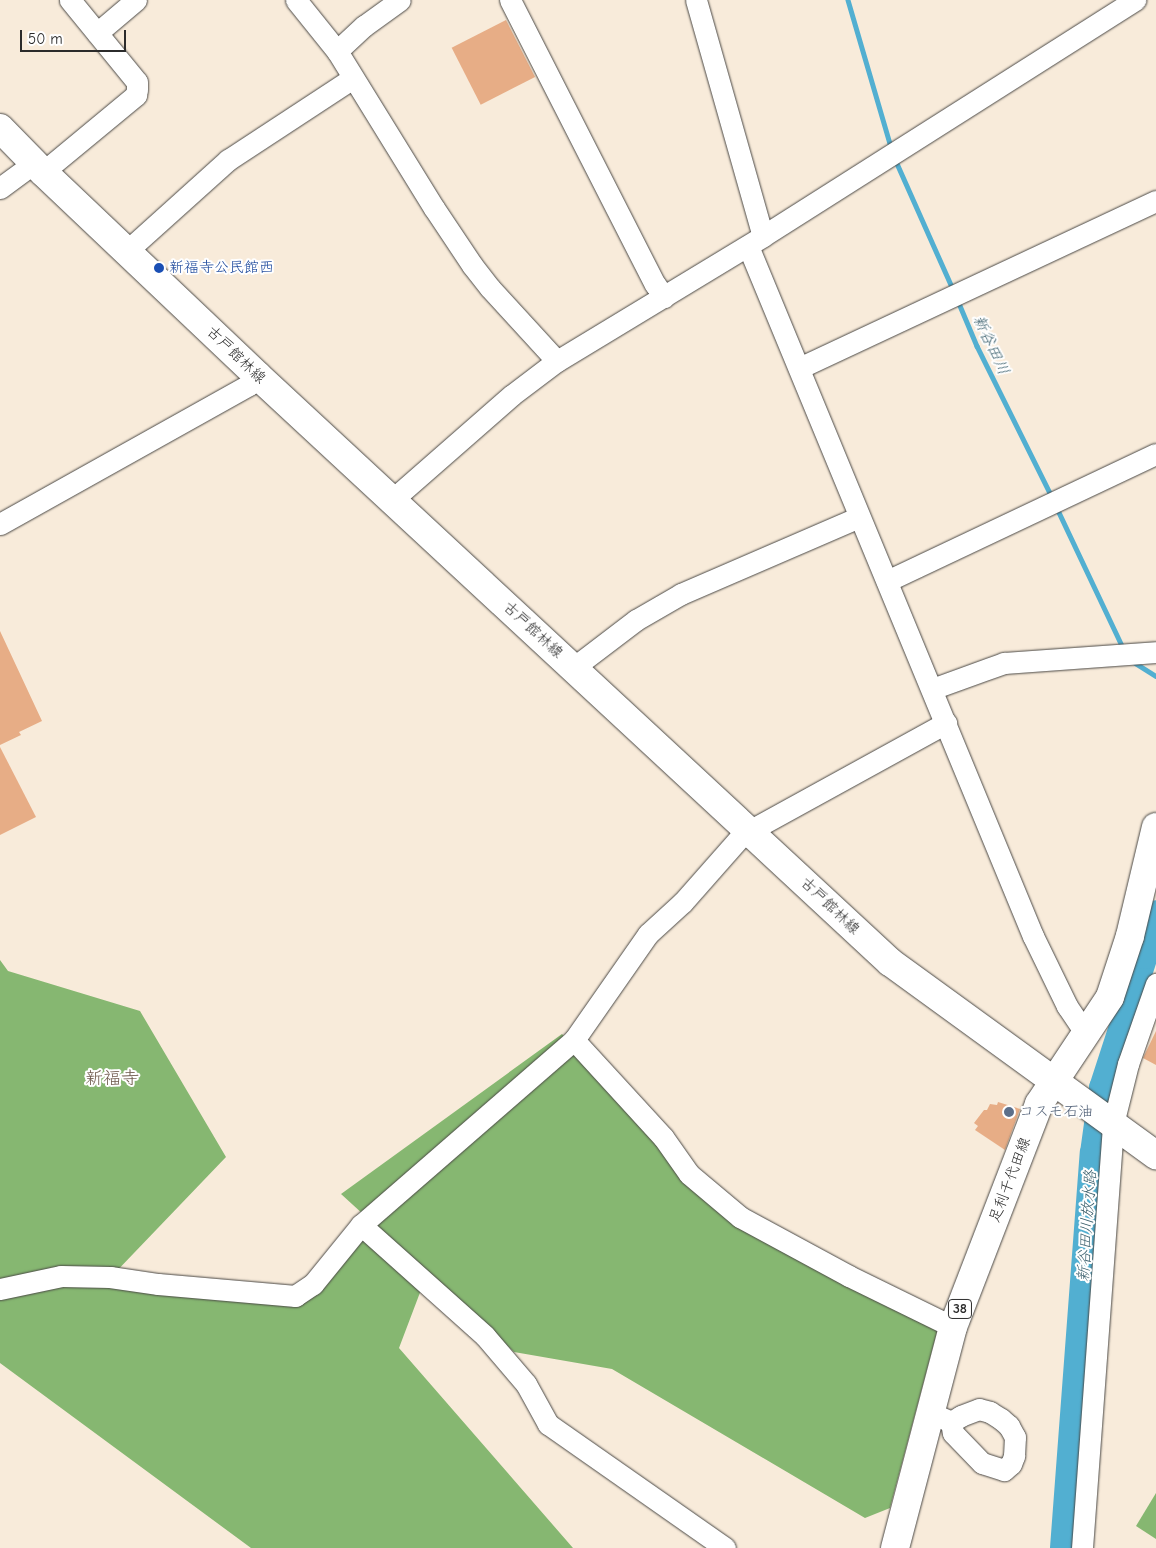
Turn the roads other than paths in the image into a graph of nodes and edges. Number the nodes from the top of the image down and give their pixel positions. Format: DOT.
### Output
graph roads {
  1 [pos="70,0"];
  2 [pos="136,0"];
  3 [pos="296,0"];
  4 [pos="400,0"];
  5 [pos="510,0"];
  6 [pos="696,0"];
  7 [pos="1135,0"];
  8 [pos="97,33"];
  9 [pos="337,51"];
  10 [pos="353,78"];
  11 [pos="0,128"];
  12 [pos="39,168"];
  13 [pos="0,188"];
  14 [pos="1156,200"];
  15 [pos="755,241"];
  16 [pos="128,250"];
  17 [pos="664,297"];
  18 [pos="557,361"];
  19 [pos="799,368"];
  20 [pos="258,376"];
  21 [pos="1156,454"];
  22 [pos="392,500"];
  23 [pos="859,517"];
  24 [pos="0,524"];
  25 [pos="887,581"];
  26 [pos="1137,654"];
  27 [pos="573,668"];
  28 [pos="932,689"];
  29 [pos="946,723"];
  30 [pos="1156,827"];
  31 [pos="750,830"];
  32 [pos="1156,984"];
  33 [pos="1086,1034"];
  34 [pos="574,1040"];
  35 [pos="1053,1080"];
  36 [pos="1104,1117"];
  37 [pos="1156,1155"];
  38 [pos="361,1225"];
  39 [pos="0,1289"];
  40 [pos="953,1327"];
  41 [pos="724,1548"];
  42 [pos="895,1548"];
  43 [pos="1082,1548"];
  1 -- 8 [label="street"];
  2 -- 8 [label="street"];
  3 -- 9 [label="street"];
  4 -- 9 [label="street"];
  5 -- 17 [label="street"];
  6 -- 15 [label="street"];
  7 -- 15 [label="street"];
  8 -- 12 [label="street"];
  9 -- 10 [label="street"];
  10 -- 16 [label="street"];
  10 -- 18 [label="street"];
  11 -- 12 [label="main road, 古戸館林線"];
  12 -- 13 [label="street"];
  12 -- 16 [label="main road, 古戸館林線"];
  14 -- 19 [label="street"];
  15 -- 17 [label="street"];
  15 -- 19 [label="street"];
  16 -- 20 [label="main road, 古戸館林線"];
  17 -- 18 [label="street"];
  18 -- 22 [label="street"];
  19 -- 23 [label="street"];
  20 -- 22 [label="main road, 古戸館林線"];
  20 -- 24 [label="street"];
  21 -- 25 [label="street"];
  22 -- 27 [label="main road, 古戸館林線"];
  23 -- 25 [label="street"];
  23 -- 27 [label="street"];
  25 -- 28 [label="street"];
  26 -- 28 [label="street"];
  27 -- 31 [label="main road, 古戸館林線"];
  28 -- 29 [label="street"];
  29 -- 31 [label="street"];
  29 -- 33 [label="street"];
  30 -- 33 [label="main road, 足利千代田線 / 38"];
  31 -- 34 [label="street"];
  31 -- 35 [label="main road, 古戸館林線"];
  32 -- 36 [label="street"];
  33 -- 35 [label="main road, 足利千代田線 / 38"];
  34 -- 38 [label="street"];
  34 -- 40 [label="street"];
  35 -- 36 [label="main road, 古戸館林線"];
  35 -- 40 [label="main road, 足利千代田線 / 38"];
  36 -- 37 [label="main road, 古戸館林線"];
  36 -- 43 [label="street"];
  38 -- 39 [label="street"];
  38 -- 41 [label="street"];
  40 -- 42 [label="main road, 足利千代田線 / 38"];
}
